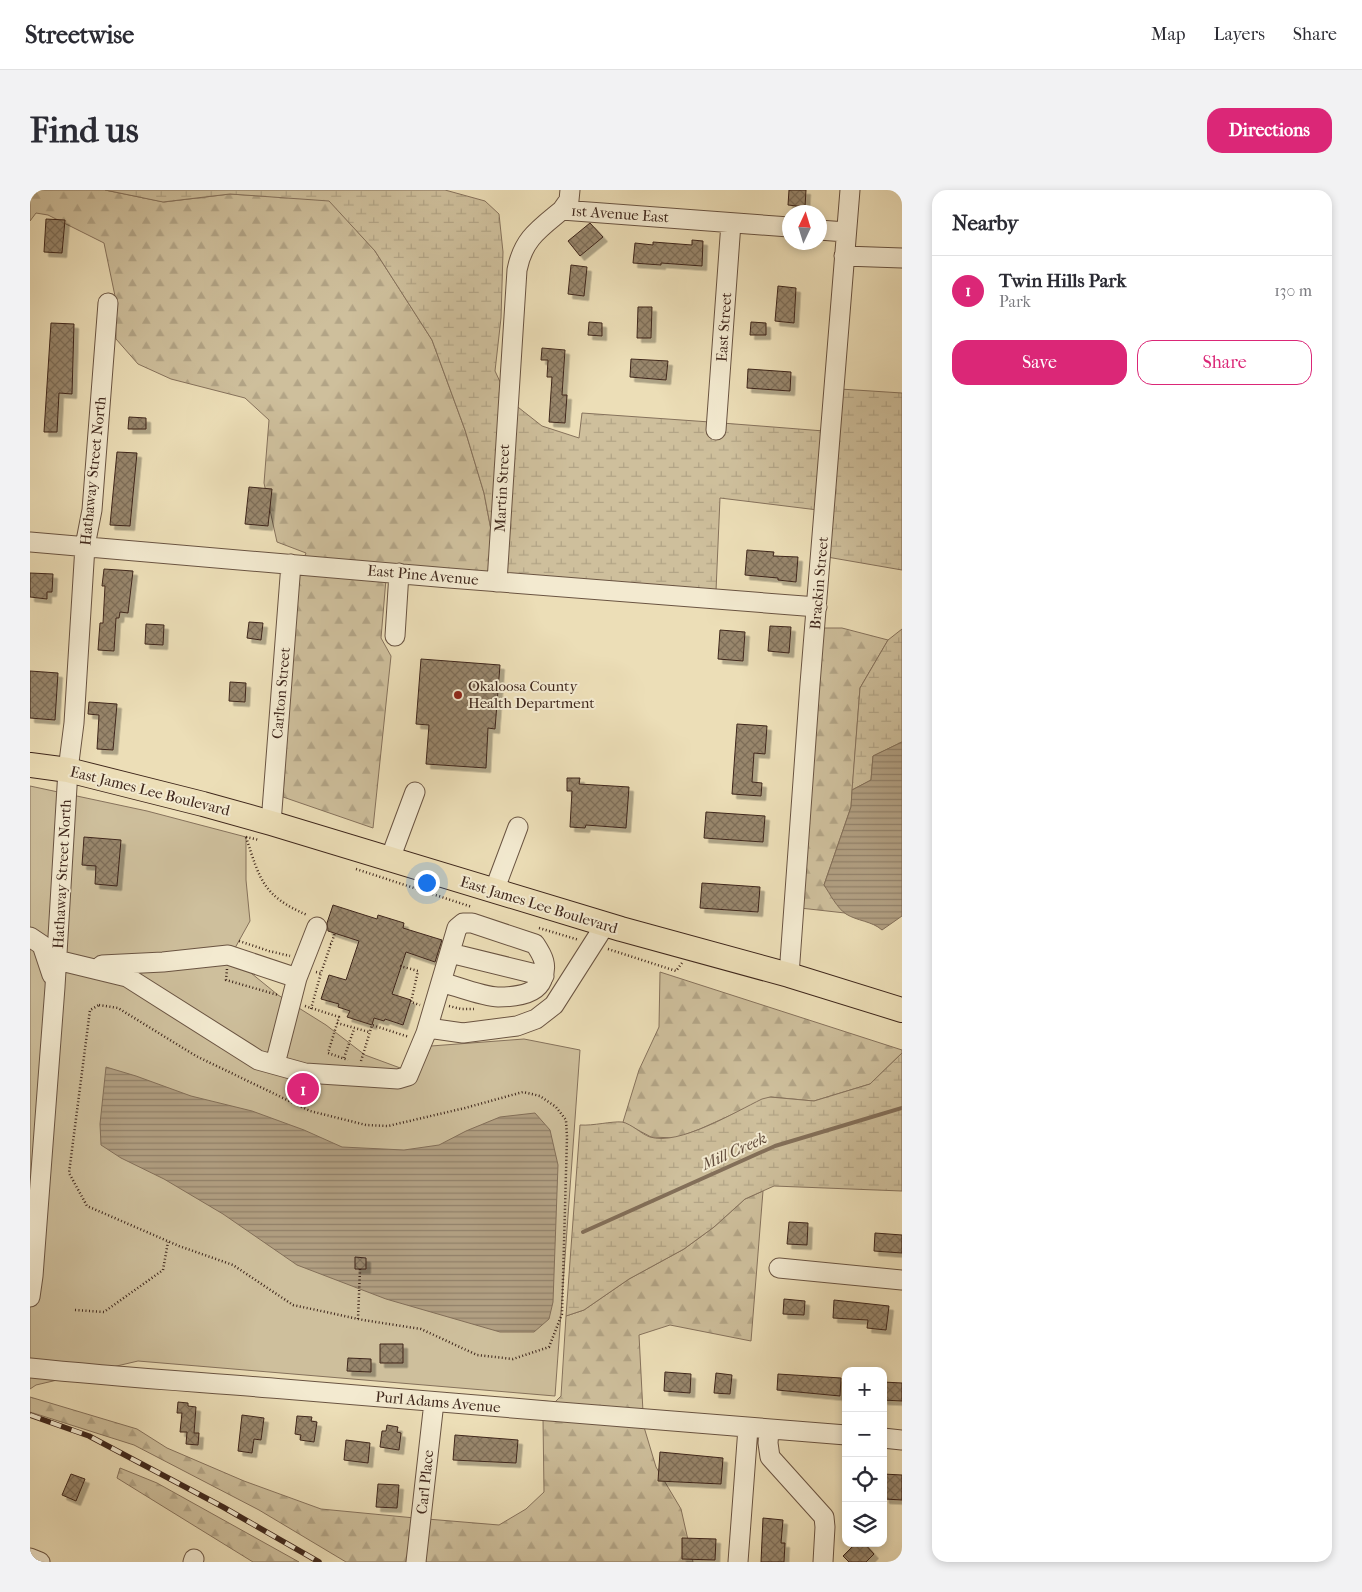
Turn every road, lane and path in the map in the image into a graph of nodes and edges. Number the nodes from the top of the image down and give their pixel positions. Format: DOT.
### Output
graph roads {
  1 [pos="570,190"];
  2 [pos="850,190"];
  3 [pos="562,210"];
  4 [pos="731,223"];
  5 [pos="782,227"];
  6 [pos="827,231"];
  7 [pos="846,232"];
  8 [pos="844,256"];
  9 [pos="902,258"];
  10 [pos="108,302"];
  11 [pos="508,394"];
  12 [pos="716,430"];
  13 [pos="30,542"];
  14 [pos="86,546"];
  15 [pos="292,564"];
  16 [pos="398,573"];
  17 [pos="497,582"];
  18 [pos="817,607"];
  19 [pos="395,636"];
  20 [pos="30,765"];
  21 [pos="68,770"];
  22 [pos="415,792"];
  23 [pos="518,827"];
  24 [pos="267,832"];
  25 [pos="390,860"];
  26 [pos="351,867"];
  27 [pos="494,891"];
  28 [pos="478,909"];
  29 [pos="314,922"];
  30 [pos="605,924"];
  31 [pos="539,928"];
  32 [pos="30,937"];
  33 [pos="239,941"];
  34 [pos="331,944"];
  35 [pos="592,944"];
  36 [pos="693,949"];
  37 [pos="295,953"];
  38 [pos="450,953"];
  39 [pos="57,960"];
  40 [pos="81,966"];
  41 [pos="400,966"];
  42 [pos="227,967"];
  43 [pos="321,973"];
  44 [pos="304,975"];
  45 [pos="789,975"];
  46 [pos="441,982"];
  47 [pos="540,983"];
  48 [pos="55,987"];
  49 [pos="412,995"];
  50 [pos="281,1000"];
  51 [pos="435,1002"];
  52 [pos="301,1005"];
  53 [pos="480,1008"];
  54 [pos="312,1009"];
  55 [pos="548,1010"];
  56 [pos="902,1010"];
  57 [pos="423,1020"];
  58 [pos="337,1024"];
  59 [pos="354,1028"];
  60 [pos="370,1032"];
  61 [pos="410,1037"];
  62 [pos="344,1058"];
  63 [pos="351,1061"];
  64 [pos="356,1062"];
  65 [pos="275,1064"];
  66 [pos="168,1242"];
  67 [pos="779,1268"];
  68 [pos="360,1269"];
  69 [pos="902,1280"];
  70 [pos="30,1297"];
  71 [pos="75,1310"];
  72 [pos="358,1319"];
  73 [pos="30,1368"];
  74 [pos="434,1402"];
  75 [pos="748,1428"];
  76 [pos="769,1433"];
  77 [pos="842,1435"];
  78 [pos="887,1438"];
  79 [pos="902,1440"];
  80 [pos="30,1558"];
  81 [pos="40,1562"];
  82 [pos="416,1562"];
  83 [pos="738,1562"];
  84 [pos="823,1562"];
  1 -- 3 [label="street"];
  2 -- 7 [label="street, Brackin Street"];
  3 -- 4 [label="street, 1st Avenue East"];
  3 -- 11 [label="street, 1st Avenue East"];
  4 -- 5 [label="street, 1st Avenue East"];
  4 -- 12 [label="street, East Street"];
  6 -- 7 [label="street"];
  7 -- 8 [label="street, Brackin Street"];
  8 -- 9 [label="street"];
  8 -- 18 [label="street, Brackin Street"];
  10 -- 14 [label="street, Hathaway Street North"];
  11 -- 17 [label="street, Martin Street"];
  13 -- 14 [label="street, East Pine Avenue"];
  14 -- 15 [label="street, East Pine Avenue"];
  14 -- 21 [label="street, Hathaway Street North"];
  15 -- 16 [label="street, East Pine Avenue"];
  15 -- 24 [label="street, Carlton Street"];
  16 -- 17 [label="street, East Pine Avenue"];
  16 -- 19 [label="street"];
  17 -- 18 [label="street, East Pine Avenue"];
  18 -- 45 [label="street, Brackin Street"];
  20 -- 21 [label="main road, East James Lee Boulevard"];
  21 -- 24 [label="main road, East James Lee Boulevard"];
  21 -- 39 [label="street, Hathaway Street North"];
  22 -- 25 [label="street"];
  23 -- 27 [label="street"];
  24 -- 25 [label="main road, East James Lee Boulevard"];
  24 -- 29 [label="path"];
  25 -- 27 [label="main road, East James Lee Boulevard"];
  26 -- 28 [label="path"];
  27 -- 30 [label="main road, East James Lee Boulevard"];
  29 -- 44 [label="street"];
  30 -- 35 [label="street"];
  30 -- 36 [label="main road, East James Lee Boulevard"];
  31 -- 35 [label="path"];
  32 -- 48 [label="street"];
  33 -- 37 [label="path"];
  34 -- 43 [label="path"];
  35 -- 36 [label="path"];
  35 -- 55 [label="street"];
  36 -- 45 [label="main road, East James Lee Boulevard"];
  38 -- 46 [label="street"];
  38 -- 47 [label="street"];
  38 -- 47 [label="street"];
  39 -- 40 [label="street"];
  39 -- 48 [label="street, Hathaway Street North"];
  40 -- 44 [label="street"];
  40 -- 65 [label="street"];
  41 -- 49 [label="path"];
  42 -- 50 [label="path"];
  43 -- 44 [label="path"];
  43 -- 54 [label="path"];
  44 -- 65 [label="street"];
  45 -- 56 [label="main road, East James Lee Boulevard"];
  46 -- 47 [label="street"];
  46 -- 51 [label="street"];
  47 -- 55 [label="street"];
  48 -- 70 [label="street, Hathaway Street North"];
  49 -- 51 [label="path"];
  49 -- 57 [label="path"];
  51 -- 53 [label="path"];
  51 -- 57 [label="street"];
  52 -- 54 [label="path"];
  54 -- 58 [label="path"];
  55 -- 57 [label="street"];
  57 -- 65 [label="street"];
  58 -- 59 [label="path"];
  58 -- 62 [label="path"];
  59 -- 60 [label="path"];
  59 -- 62 [label="path"];
  60 -- 61 [label="path"];
  60 -- 64 [label="path"];
  62 -- 63 [label="path"];
  66 -- 71 [label="path"];
  66 -- 72 [label="path"];
  66 -- 72 [label="path"];
  67 -- 69 [label="street"];
  68 -- 72 [label="path"];
  73 -- 74 [label="street, Purl Adams Avenue"];
  74 -- 75 [label="street, Purl Adams Avenue"];
  74 -- 82 [label="street, Carl Place"];
  75 -- 76 [label="street, Purl Adams Avenue"];
  75 -- 83 [label="street"];
  76 -- 77 [label="street, Purl Adams Avenue"];
  76 -- 84 [label="street"];
  78 -- 79 [label="street"];
  80 -- 81 [label="street"];
}
